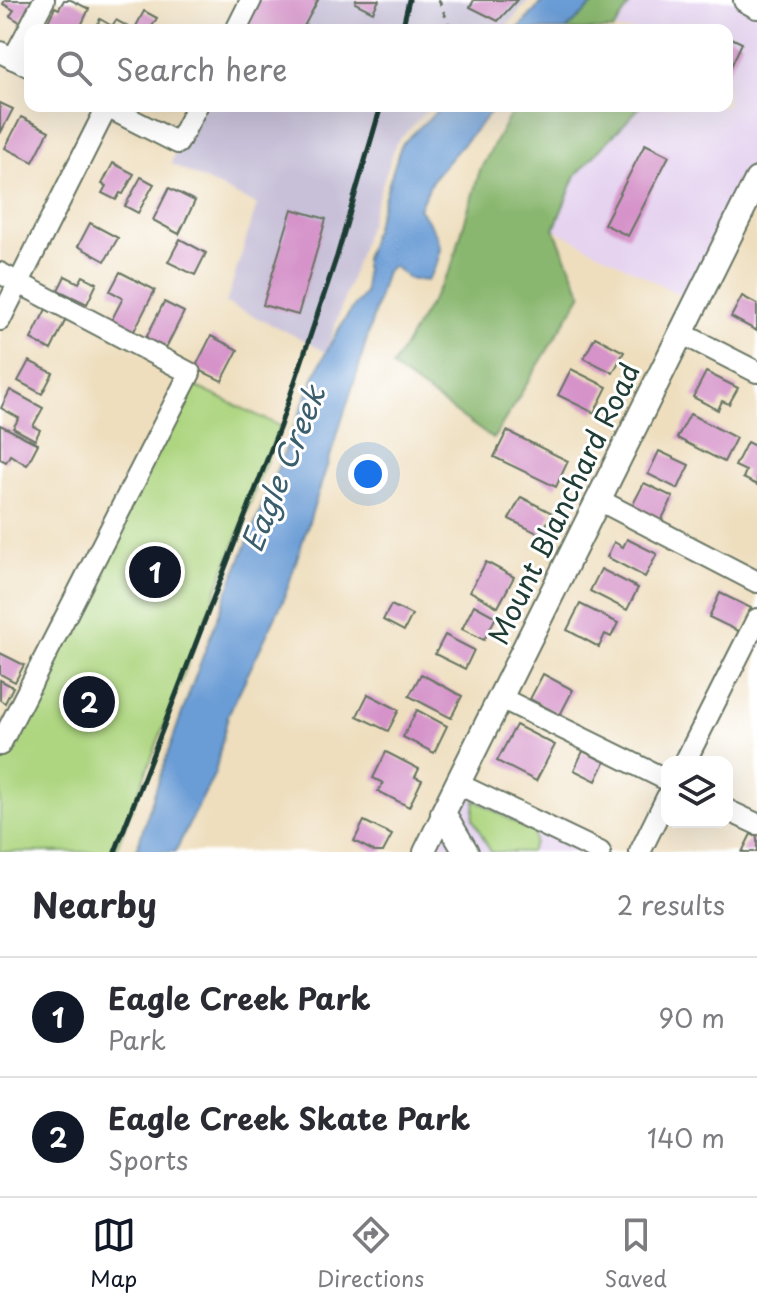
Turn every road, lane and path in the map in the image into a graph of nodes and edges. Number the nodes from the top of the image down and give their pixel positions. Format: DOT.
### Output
graph roads {
  1 [pos="44,0"];
  2 [pos="251,0"];
  3 [pos="439,0"];
  4 [pos="746,0"];
  5 [pos="757,6"];
  6 [pos="32,24"];
  7 [pos="239,24"];
  8 [pos="449,24"];
  9 [pos="24,39"];
  10 [pos="14,59"];
  11 [pos="103,112"];
  12 [pos="118,112"];
  13 [pos="194,112"];
  14 [pos="757,180"];
  15 [pos="0,273"];
  16 [pos="19,282"];
  17 [pos="0,320"];
  18 [pos="681,333"];
  19 [pos="757,372"];
  20 [pos="599,500"];
  21 [pos="757,582"];
  22 [pos="757,619"];
  23 [pos="501,698"];
  24 [pos="7,714"];
  25 [pos="0,745"];
  26 [pos="688,756"];
  27 [pos="661,777"];
  28 [pos="458,784"];
  29 [pos="661,809"];
  30 [pos="443,813"];
  31 [pos="733,813"];
  32 [pos="757,824"];
  33 [pos="424,852"];
  34 [pos="466,852"];
  35 [pos="600,852"];
  36 [pos="640,852"];
  1 -- 6 [label="street"];
  2 -- 7 [label="street"];
  3 -- 8 [label="path"];
  4 -- 5 [label="main road"];
  9 -- 10 [label="street"];
  11 -- 16 [label="street"];
  12 -- 13 [label="street"];
  14 -- 18 [label="main road, Mount Blanchard Road"];
  15 -- 16 [label="street"];
  16 -- 17 [label="street"];
  16 -- 24 [label="street"];
  18 -- 19 [label="street"];
  18 -- 20 [label="main road, Mount Blanchard Road"];
  20 -- 21 [label="street"];
  20 -- 23 [label="main road, Mount Blanchard Road"];
  22 -- 26 [label="street"];
  23 -- 27 [label="street"];
  23 -- 28 [label="main road, Mount Blanchard Road"];
  24 -- 25 [label="street"];
  28 -- 30 [label="main road, Mount Blanchard Road"];
  28 -- 35 [label="street"];
  29 -- 36 [label="street"];
  30 -- 33 [label="street"];
  30 -- 34 [label="main road"];
  31 -- 32 [label="street"];
}
